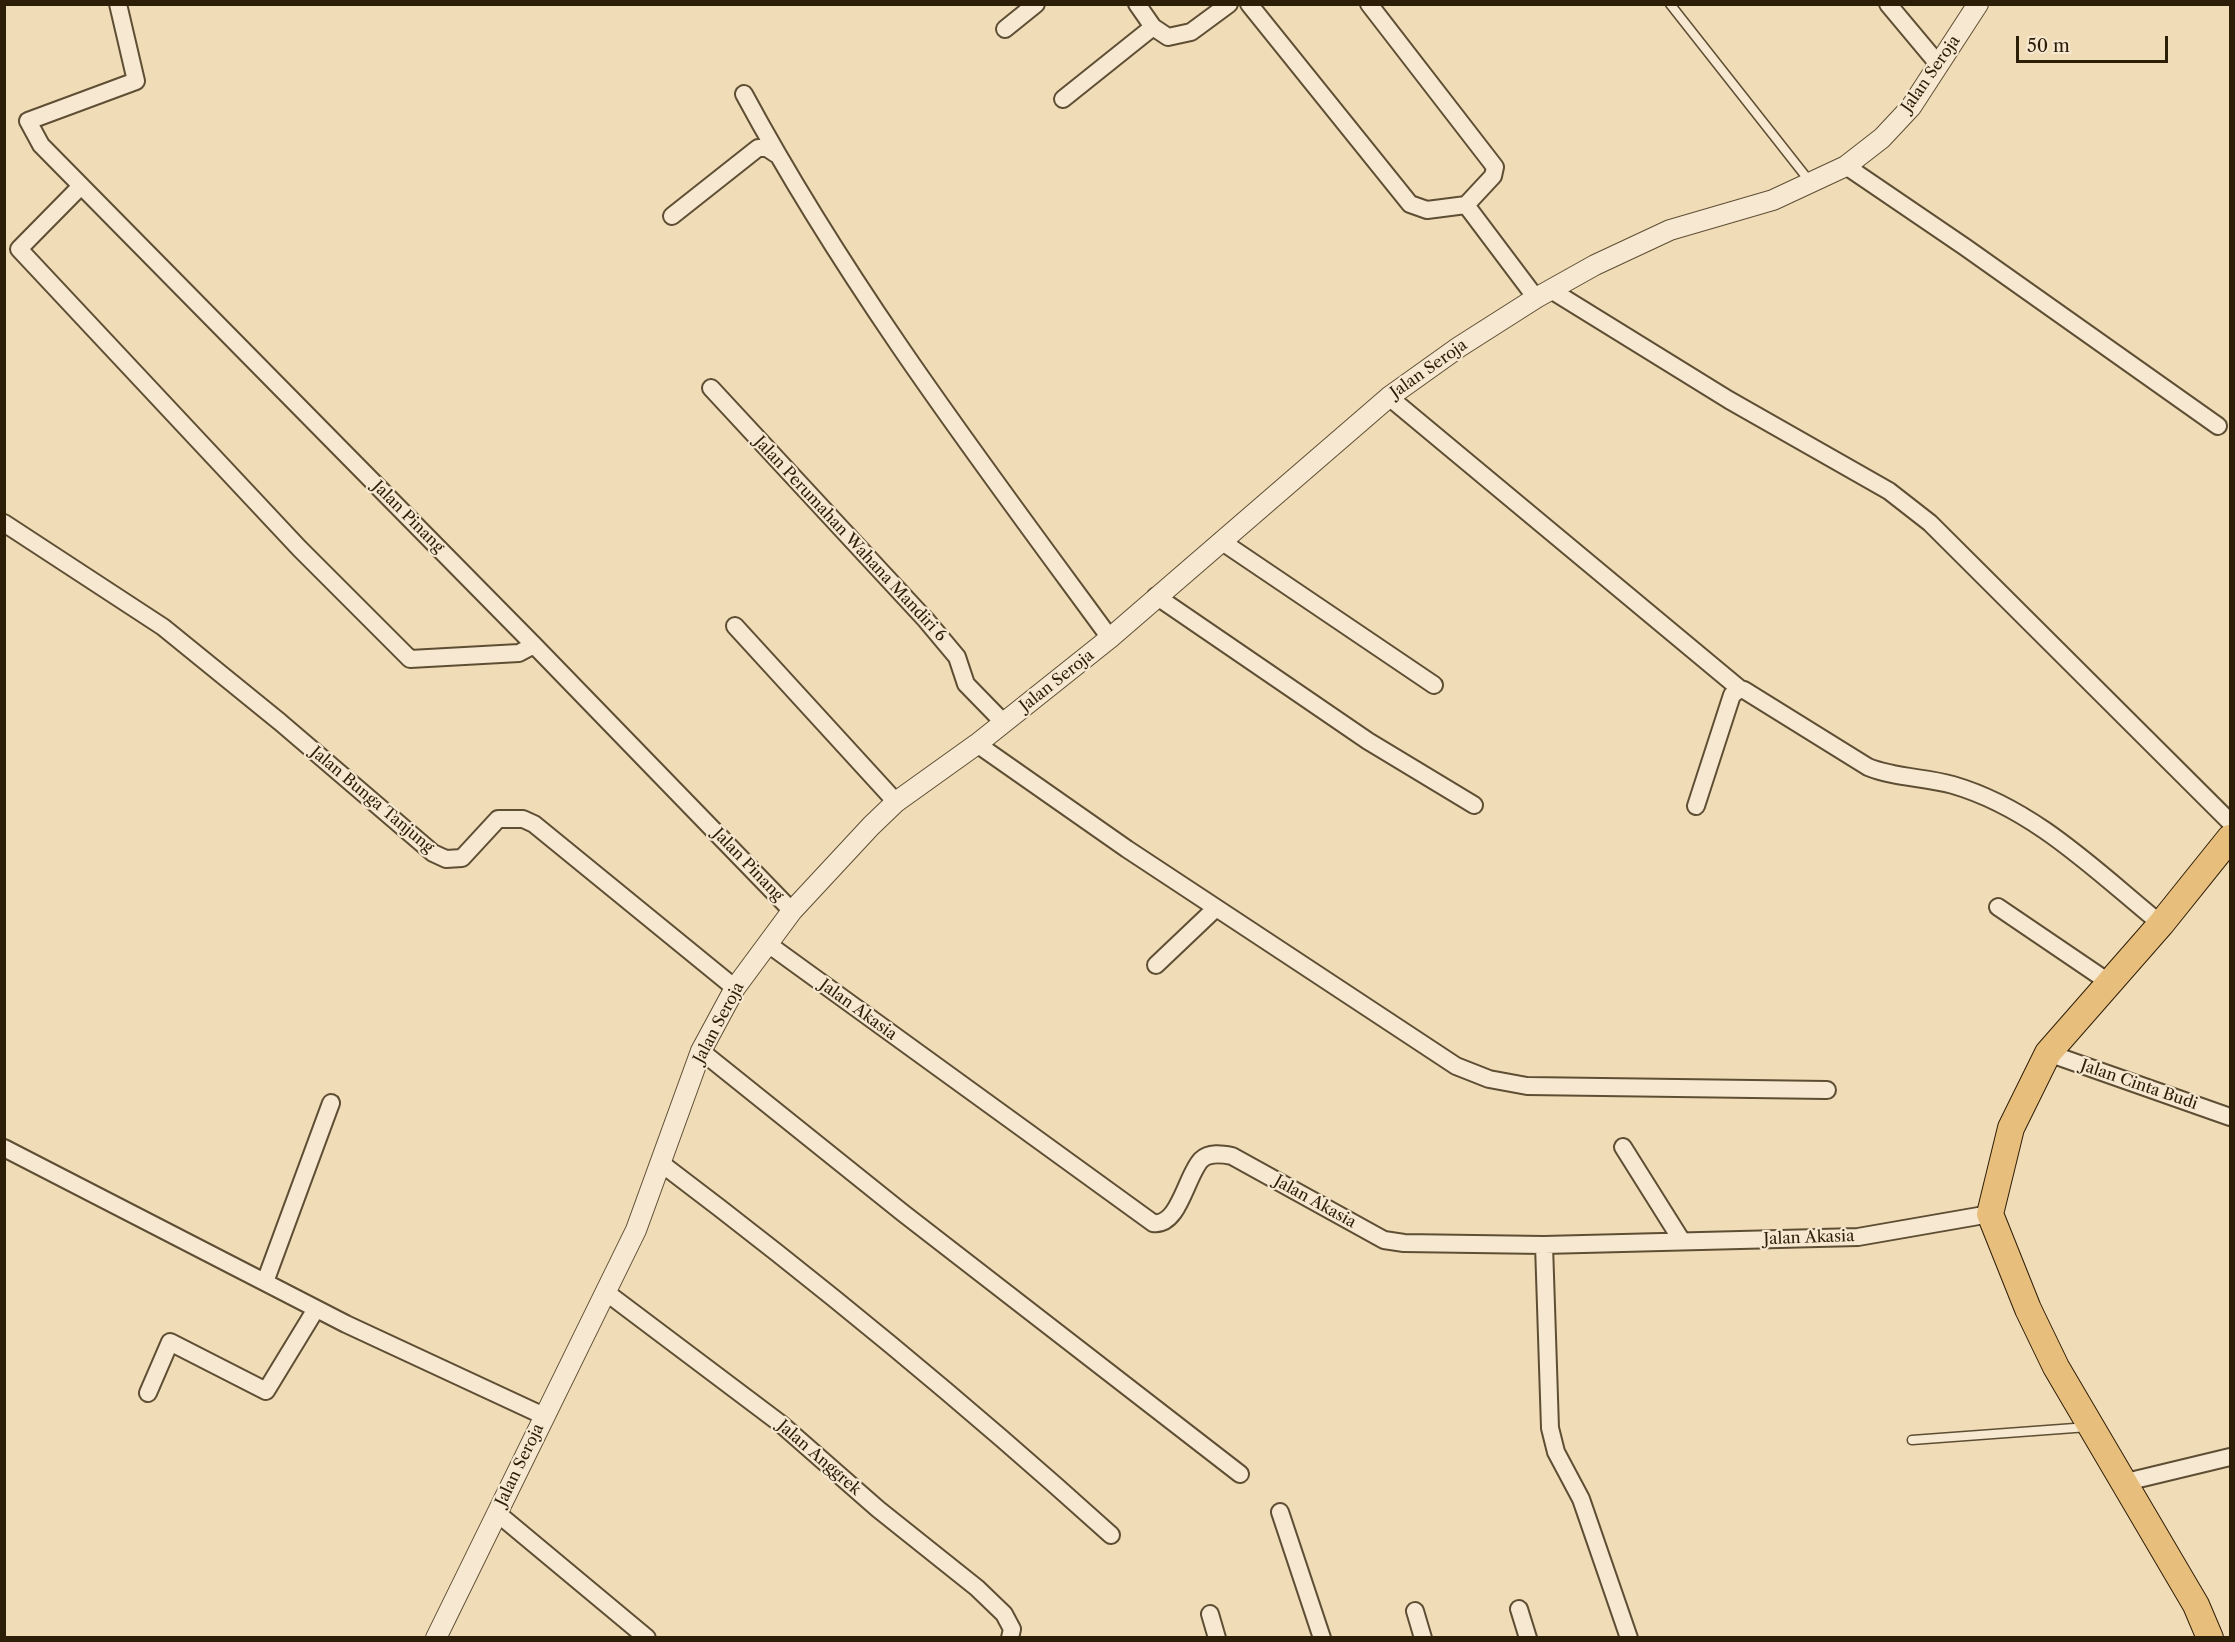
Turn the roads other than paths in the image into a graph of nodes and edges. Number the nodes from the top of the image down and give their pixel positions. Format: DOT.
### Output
graph roads {
  1 [pos="118,4"];
  2 [pos="1036,4"];
  3 [pos="1137,4"];
  4 [pos="1229,4"];
  5 [pos="1249,4"];
  6 [pos="1369,4"];
  7 [pos="1670,4"];
  8 [pos="1888,4"];
  9 [pos="1978,4"];
  10 [pos="1153,27"];
  11 [pos="1005,29"];
  12 [pos="1939,65"];
  13 [pos="744,94"];
  14 [pos="1062,99"];
  15 [pos="776,154"];
  16 [pos="1846,166"];
  17 [pos="1811,183"];
  18 [pos="81,186"];
  19 [pos="1466,205"];
  20 [pos="672,216"];
  21 [pos="1544,294"];
  22 [pos="711,388"];
  23 [pos="1389,397"];
  24 [pos="2218,426"];
  25 [pos="4,524"];
  26 [pos="1221,541"];
  27 [pos="1156,596"];
  28 [pos="735,626"];
  29 [pos="1110,638"];
  30 [pos="534,645"];
  31 [pos="1434,685"];
  32 [pos="1740,689"];
  33 [pos="1004,723"];
  34 [pos="977,744"];
  35 [pos="896,802"];
  36 [pos="1474,805"];
  37 [pos="1696,806"];
  38 [pos="2230,822"];
  39 [pos="2230,838"];
  40 [pos="1998,907"];
  41 [pos="1216,908"];
  42 [pos="792,911"];
  43 [pos="2161,924"];
  44 [pos="768,944"];
  45 [pos="1156,965"];
  46 [pos="2110,983"];
  47 [pos="735,988"];
  48 [pos="701,1051"];
  49 [pos="2048,1053"];
  50 [pos="1827,1090"];
  51 [pos="331,1103"];
  52 [pos="2230,1116"];
  53 [pos="1623,1147"];
  54 [pos="4,1148"];
  55 [pos="662,1164"];
  56 [pos="1990,1214"];
  57 [pos="1682,1242"];
  58 [pos="1544,1245"];
  59 [pos="265,1282"];
  60 [pos="607,1293"];
  61 [pos="316,1309"];
  62 [pos="148,1393"];
  63 [pos="544,1416"];
  64 [pos="2089,1426"];
  65 [pos="1912,1440"];
  66 [pos="2230,1457"];
  67 [pos="1240,1474"];
  68 [pos="2122,1483"];
  69 [pos="1280,1512"];
  70 [pos="497,1513"];
  71 [pos="1111,1536"];
  72 [pos="1519,1609"];
  73 [pos="1415,1611"];
  74 [pos="1210,1614"];
  75 [pos="436,1638"];
  76 [pos="647,1638"];
  77 [pos="1010,1638"];
  78 [pos="1217,1638"];
  79 [pos="1322,1638"];
  80 [pos="1423,1638"];
  81 [pos="1528,1638"];
  82 [pos="1629,1638"];
  83 [pos="2210,1638"];
  1 -- 18 [label="street, Jalan Pinang"];
  2 -- 11 [label="street"];
  3 -- 10 [label="street"];
  4 -- 10 [label="street"];
  5 -- 19 [label="street"];
  6 -- 19 [label="street"];
  7 -- 17 [label="lane"];
  8 -- 12 [label="street"];
  9 -- 12 [label="street, Jalan Seroja"];
  10 -- 14 [label="street"];
  12 -- 16 [label="street, Jalan Seroja"];
  13 -- 15 [label="street"];
  15 -- 20 [label="street"];
  15 -- 29 [label="street"];
  16 -- 17 [label="street, Jalan Seroja"];
  16 -- 24 [label="street"];
  17 -- 21 [label="street, Jalan Seroja"];
  18 -- 30 [label="street, Jalan Pinang"];
  18 -- 30 [label="street"];
  19 -- 21 [label="street"];
  21 -- 23 [label="street, Jalan Seroja"];
  21 -- 38 [label="street"];
  22 -- 33 [label="street, Jalan Perumahan Wahana Mandiri 6"];
  23 -- 26 [label="street, Jalan Seroja"];
  23 -- 32 [label="street"];
  25 -- 47 [label="street, Jalan Bunga Tanjung"];
  26 -- 27 [label="street, Jalan Seroja"];
  26 -- 31 [label="street"];
  27 -- 29 [label="street, Jalan Seroja"];
  27 -- 36 [label="street"];
  28 -- 35 [label="street"];
  29 -- 33 [label="street, Jalan Seroja"];
  30 -- 42 [label="street, Jalan Pinang"];
  32 -- 37 [label="street"];
  32 -- 43 [label="street"];
  33 -- 34 [label="street, Jalan Seroja"];
  34 -- 35 [label="street, Jalan Seroja"];
  34 -- 41 [label="street"];
  35 -- 42 [label="street, Jalan Seroja"];
  39 -- 43 [label="main road"];
  40 -- 46 [label="street"];
  41 -- 45 [label="street"];
  41 -- 50 [label="street"];
  42 -- 44 [label="street, Jalan Seroja"];
  43 -- 46 [label="main road"];
  44 -- 47 [label="street, Jalan Seroja"];
  44 -- 58 [label="street, Jalan Akasia"];
  46 -- 49 [label="main road"];
  47 -- 48 [label="street, Jalan Seroja"];
  48 -- 55 [label="street, Jalan Seroja"];
  48 -- 67 [label="street"];
  49 -- 52 [label="street, Jalan Cinta Budi"];
  49 -- 56 [label="main road"];
  51 -- 59 [label="street"];
  53 -- 57 [label="street"];
  54 -- 59 [label="street"];
  55 -- 60 [label="street, Jalan Seroja"];
  55 -- 71 [label="street"];
  56 -- 57 [label="street, Jalan Akasia"];
  56 -- 64 [label="main road"];
  57 -- 58 [label="street, Jalan Akasia"];
  58 -- 82 [label="street"];
  59 -- 61 [label="street"];
  60 -- 63 [label="street, Jalan Seroja"];
  60 -- 77 [label="street, Jalan Anggrek"];
  61 -- 62 [label="street"];
  61 -- 63 [label="street"];
  63 -- 70 [label="street, Jalan Seroja"];
  64 -- 65 [label="lane"];
  64 -- 68 [label="main road"];
  66 -- 68 [label="street"];
  68 -- 83 [label="main road"];
  69 -- 79 [label="street"];
  70 -- 75 [label="street, Jalan Seroja"];
  70 -- 76 [label="street"];
  72 -- 81 [label="street"];
  73 -- 80 [label="street"];
  74 -- 78 [label="street"];
}
